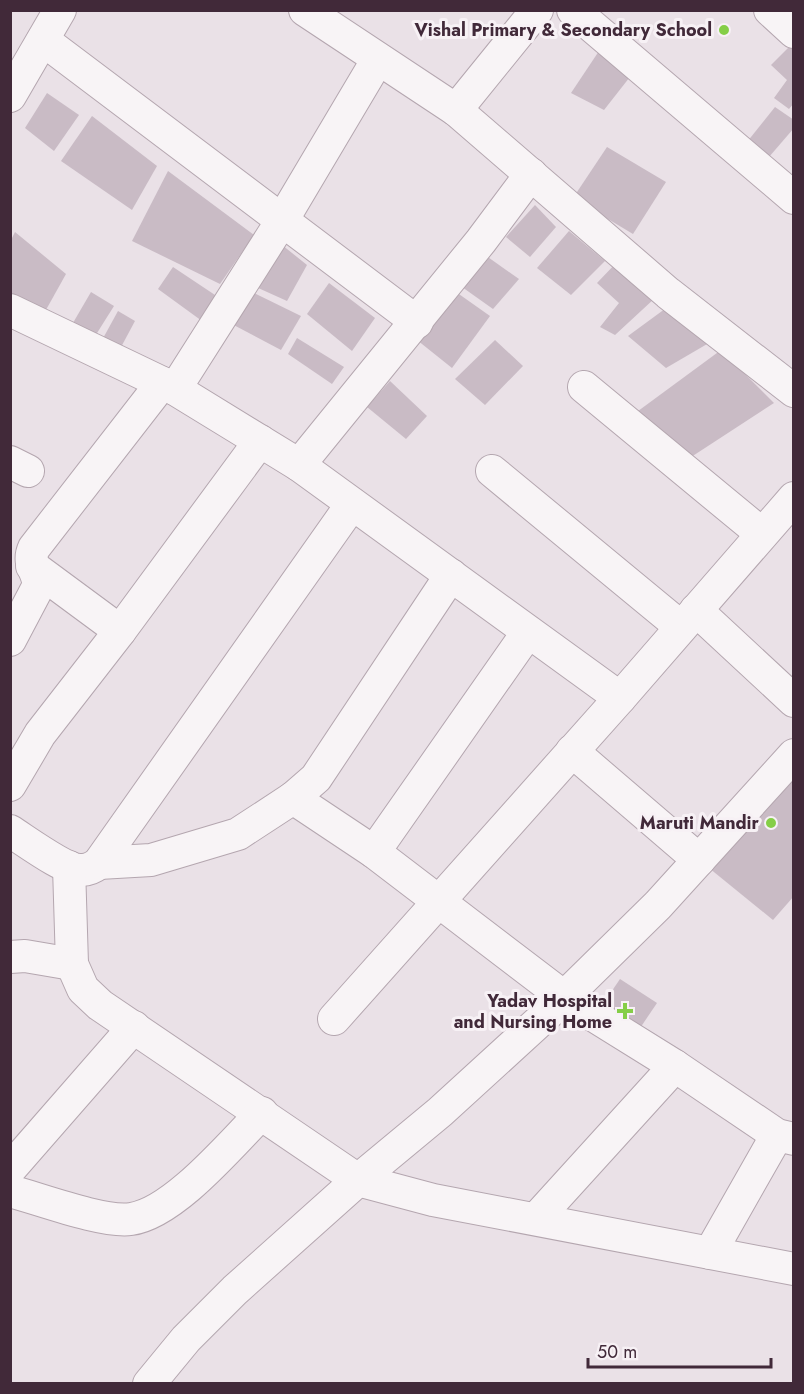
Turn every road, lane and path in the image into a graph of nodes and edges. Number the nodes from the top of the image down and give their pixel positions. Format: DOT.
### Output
graph roads {
  1 [pos="60,10"];
  2 [pos="305,10"];
  3 [pos="537,10"];
  4 [pos="573,10"];
  5 [pos="770,10"];
  6 [pos="794,32"];
  7 [pos="43,40"];
  8 [pos="378,59"];
  9 [pos="10,96"];
  10 [pos="456,110"];
  11 [pos="531,174"];
  12 [pos="794,198"];
  13 [pos="283,219"];
  14 [pos="10,310"];
  15 [pos="417,322"];
  16 [pos="168,386"];
  17 [pos="584,387"];
  18 [pos="794,391"];
  19 [pos="260,441"];
  20 [pos="299,465"];
  21 [pos="492,471"];
  22 [pos="794,498"];
  23 [pos="352,504"];
  24 [pos="762,534"];
  25 [pos="32,566"];
  26 [pos="451,575"];
  27 [pos="688,619"];
  28 [pos="120,632"];
  29 [pos="528,632"];
  30 [pos="10,640"];
  31 [pos="620,698"];
  32 [pos="794,701"];
  33 [pos="572,752"];
  34 [pos="794,754"];
  35 [pos="10,785"];
  36 [pos="293,798"];
  37 [pos="10,831"];
  38 [pos="374,852"];
  39 [pos="699,860"];
  40 [pos="99,863"];
  41 [pos="69,867"];
  42 [pos="439,900"];
  43 [pos="10,957"];
  44 [pos="72,964"];
  45 [pos="564,997"];
  46 [pos="334,1018"];
  47 [pos="134,1027"];
  48 [pos="675,1065"];
  49 [pos="262,1113"];
  50 [pos="785,1137"];
  51 [pos="10,1169"];
  52 [pos="357,1180"];
  53 [pos="10,1191"];
  54 [pos="536,1219"];
  55 [pos="711,1253"];
  56 [pos="794,1269"];
  57 [pos="149,1383"];
  1 -- 7 [label="street"];
  2 -- 8 [label="street"];
  3 -- 10 [label="street"];
  4 -- 12 [label="street"];
  5 -- 6 [label="street"];
  7 -- 9 [label="street"];
  7 -- 13 [label="street"];
  8 -- 10 [label="street"];
  8 -- 13 [label="street"];
  10 -- 11 [label="street"];
  11 -- 15 [label="street"];
  11 -- 18 [label="street"];
  13 -- 15 [label="street"];
  13 -- 16 [label="street"];
  14 -- 16 [label="street"];
  15 -- 20 [label="street"];
  16 -- 19 [label="street"];
  16 -- 25 [label="street"];
  17 -- 24 [label="street"];
  19 -- 20 [label="street"];
  19 -- 28 [label="street"];
  20 -- 23 [label="street"];
  21 -- 27 [label="street"];
  22 -- 24 [label="street"];
  23 -- 26 [label="street"];
  23 -- 40 [label="street"];
  24 -- 27 [label="street"];
  25 -- 28 [label="street"];
  25 -- 30 [label="street"];
  26 -- 29 [label="street"];
  26 -- 36 [label="street"];
  27 -- 31 [label="street"];
  27 -- 32 [label="street"];
  28 -- 35 [label="street"];
  29 -- 31 [label="street"];
  29 -- 38 [label="street"];
  31 -- 33 [label="street"];
  33 -- 39 [label="street"];
  33 -- 42 [label="street"];
  34 -- 39 [label="street"];
  36 -- 38 [label="street"];
  36 -- 40 [label="street"];
  37 -- 41 [label="street"];
  38 -- 42 [label="street"];
  39 -- 45 [label="street"];
  40 -- 41 [label="street"];
  41 -- 44 [label="street"];
  42 -- 45 [label="street"];
  42 -- 46 [label="street"];
  43 -- 44 [label="street"];
  44 -- 47 [label="street"];
  45 -- 48 [label="street"];
  45 -- 52 [label="street"];
  47 -- 49 [label="street"];
  47 -- 51 [label="street"];
  48 -- 50 [label="street"];
  48 -- 54 [label="street"];
  49 -- 52 [label="street"];
  49 -- 53 [label="street"];
  50 -- 55 [label="street"];
  52 -- 54 [label="street"];
  52 -- 57 [label="street"];
  54 -- 55 [label="street"];
  55 -- 56 [label="street"];
}
